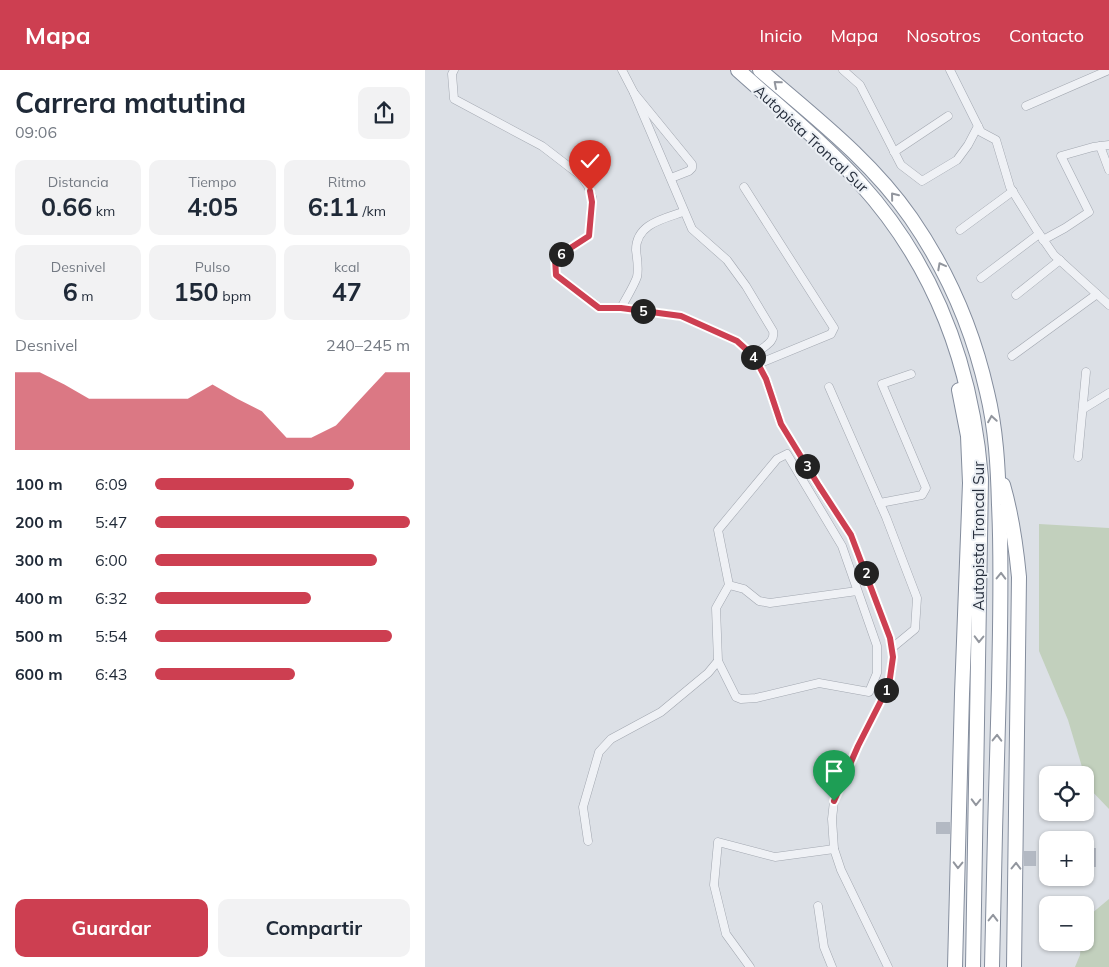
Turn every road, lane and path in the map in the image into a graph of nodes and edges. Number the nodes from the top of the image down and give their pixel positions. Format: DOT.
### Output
graph roads {
  1 [pos="454,70"];
  2 [pos="622,70"];
  3 [pos="738,70"];
  4 [pos="760,70"];
  5 [pos="843,70"];
  6 [pos="950,70"];
  7 [pos="1109,70"];
  8 [pos="634,93"];
  9 [pos="1026,106"];
  10 [pos="948,116"];
  11 [pos="977,126"];
  12 [pos="1109,145"];
  13 [pos="1100,146"];
  14 [pos="894,152"];
  15 [pos="1109,170"];
  16 [pos="671,178"];
  17 [pos="744,187"];
  18 [pos="1013,191"];
  19 [pos="683,212"];
  20 [pos="960,230"];
  21 [pos="1041,237"];
  22 [pos="1060,260"];
  23 [pos="981,278"];
  24 [pos="1097,294"];
  25 [pos="1016,295"];
  26 [pos="1109,305"];
  27 [pos="621,308"];
  28 [pos="945,315"];
  29 [pos="753,356"];
  30 [pos="1012,356"];
  31 [pos="758,364"];
  32 [pos="1086,372"];
  33 [pos="911,374"];
  34 [pos="829,387"];
  35 [pos="1109,393"];
  36 [pos="1083,409"];
  37 [pos="1078,458"];
  38 [pos="998,468"];
  39 [pos="880,503"];
  40 [pos="729,585"];
  41 [pos="857,591"];
  42 [pos="892,648"];
  43 [pos="718,662"];
  44 [pos="869,692"];
  45 [pos="882,698"];
  46 [pos="588,841"];
  47 [pos="834,849"];
  48 [pos="818,906"];
  49 [pos="750,967"];
  50 [pos="832,967"];
  51 [pos="888,967"];
  52 [pos="955,967"];
  53 [pos="973,967"];
  54 [pos="992,967"];
  55 [pos="1014,967"];
  1 -- 27 [label="street"];
  2 -- 8 [label="street"];
  3 -- 28 [label="highway, Autopista Troncal Sur"];
  38 -- 4 [label="highway, Autopista Troncal Sur, one-way"];
  5 -- 14 [label="street"];
  6 -- 11 [label="street"];
  7 -- 9 [label="street"];
  8 -- 16 [label="street"];
  8 -- 16 [label="street"];
  10 -- 14 [label="street"];
  11 -- 14 [label="street"];
  11 -- 18 [label="street"];
  12 -- 13 [label="street"];
  13 -- 15 [label="street"];
  13 -- 21 [label="street"];
  16 -- 19 [label="street"];
  17 -- 31 [label="street"];
  18 -- 20 [label="street"];
  18 -- 21 [label="street"];
  19 -- 27 [label="street"];
  19 -- 29 [label="street"];
  21 -- 22 [label="street"];
  21 -- 23 [label="street"];
  22 -- 24 [label="street"];
  22 -- 25 [label="street"];
  24 -- 26 [label="street"];
  24 -- 30 [label="street"];
  27 -- 29 [label="street"];
  28 -- 52 [label="highway, one-way"];
  28 -- 53 [label="highway, Autopista Troncal Sur, one-way"];
  29 -- 31 [label="street"];
  31 -- 42 [label="street"];
  32 -- 36 [label="street"];
  33 -- 39 [label="street"];
  34 -- 39 [label="street"];
  35 -- 36 [label="street"];
  36 -- 37 [label="street"];
  54 -- 38 [label="highway, Autopista Troncal Sur, one-way"];
  55 -- 38 [label="highway, one-way"];
  39 -- 42 [label="street"];
  40 -- 41 [label="street"];
  40 -- 41 [label="street"];
  40 -- 43 [label="street"];
  41 -- 44 [label="street"];
  42 -- 45 [label="street"];
  43 -- 44 [label="street"];
  43 -- 46 [label="street"];
  44 -- 45 [label="street"];
  45 -- 47 [label="street"];
  47 -- 49 [label="street"];
  47 -- 51 [label="street"];
  48 -- 50 [label="street"];
}
